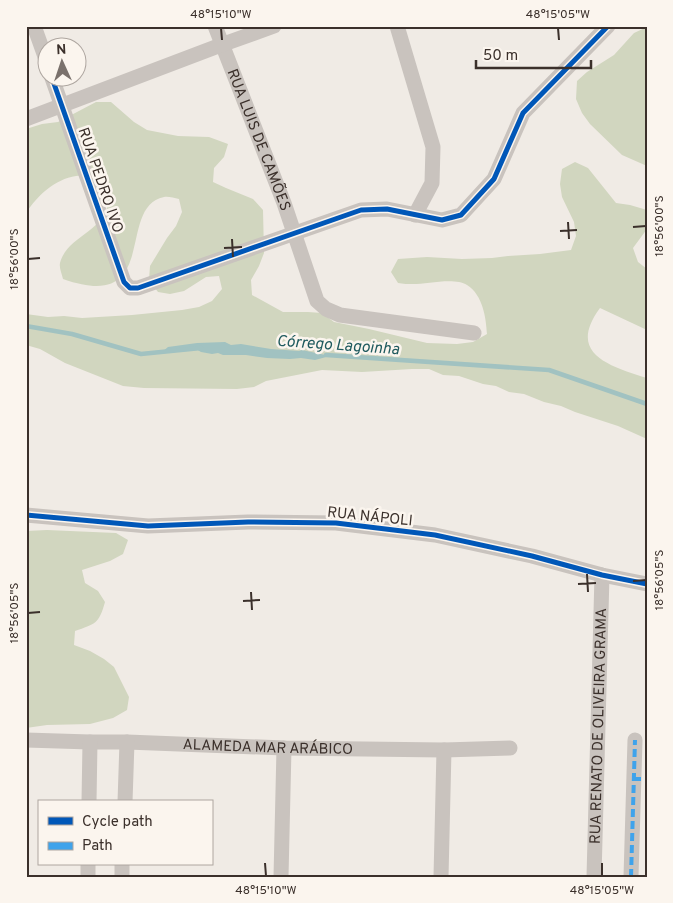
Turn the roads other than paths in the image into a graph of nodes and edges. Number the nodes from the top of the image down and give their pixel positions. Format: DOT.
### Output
graph roads {
  1 [pos="34,26"];
  2 [pos="214,26"];
  3 [pos="274,26"];
  4 [pos="397,26"];
  5 [pos="608,26"];
  6 [pos="38,38"];
  7 [pos="221,45"];
  8 [pos="56,88"];
  9 [pos="62,106"];
  10 [pos="26,119"];
  11 [pos="415,215"];
  12 [pos="294,234"];
  13 [pos="474,332"];
  14 [pos="26,515"];
  15 [pos="602,575"];
  16 [pos="647,584"];
  17 [pos="26,740"];
  18 [pos="635,740"];
  19 [pos="90,742"];
  20 [pos="127,742"];
  21 [pos="284,748"];
  22 [pos="510,748"];
  23 [pos="444,750"];
  24 [pos="640,779"];
  25 [pos="89,800"];
  26 [pos="125,800"];
  27 [pos="281,877"];
  28 [pos="441,877"];
  29 [pos="594,877"];
  30 [pos="631,877"];
  1 -- 6 [label="street"];
  2 -- 7 [label="street, RUA LUIS DE CAMÕES"];
  3 -- 7 [label="street"];
  4 -- 11 [label="street"];
  5 -- 11 [label="street"];
  7 -- 9 [label="street"];
  7 -- 12 [label="street, RUA LUIS DE CAMÕES"];
  8 -- 9 [label="street, RUA PEDRO IVO"];
  9 -- 10 [label="street"];
  9 -- 12 [label="street, RUA PEDRO IVO"];
  11 -- 12 [label="street"];
  12 -- 13 [label="street, RUA LUIS DE CAMÕES"];
  14 -- 15 [label="street, RUA NÁPOLI"];
  15 -- 16 [label="street, RUA NÁPOLI"];
  15 -- 29 [label="street, RUA RENATO DE OLIVEIRA GRAMA"];
  17 -- 19 [label="street, ALAMEDA MAR ARÁBICO"];
  18 -- 24 [label="street"];
  19 -- 20 [label="street, ALAMEDA MAR ARÁBICO"];
  19 -- 25 [label="street"];
  20 -- 21 [label="street, ALAMEDA MAR ARÁBICO"];
  20 -- 26 [label="street"];
  21 -- 23 [label="street, ALAMEDA MAR ARÁBICO"];
  21 -- 27 [label="street"];
  22 -- 23 [label="street, ALAMEDA MAR ARÁBICO"];
  23 -- 28 [label="street"];
  24 -- 30 [label="street"];
}
